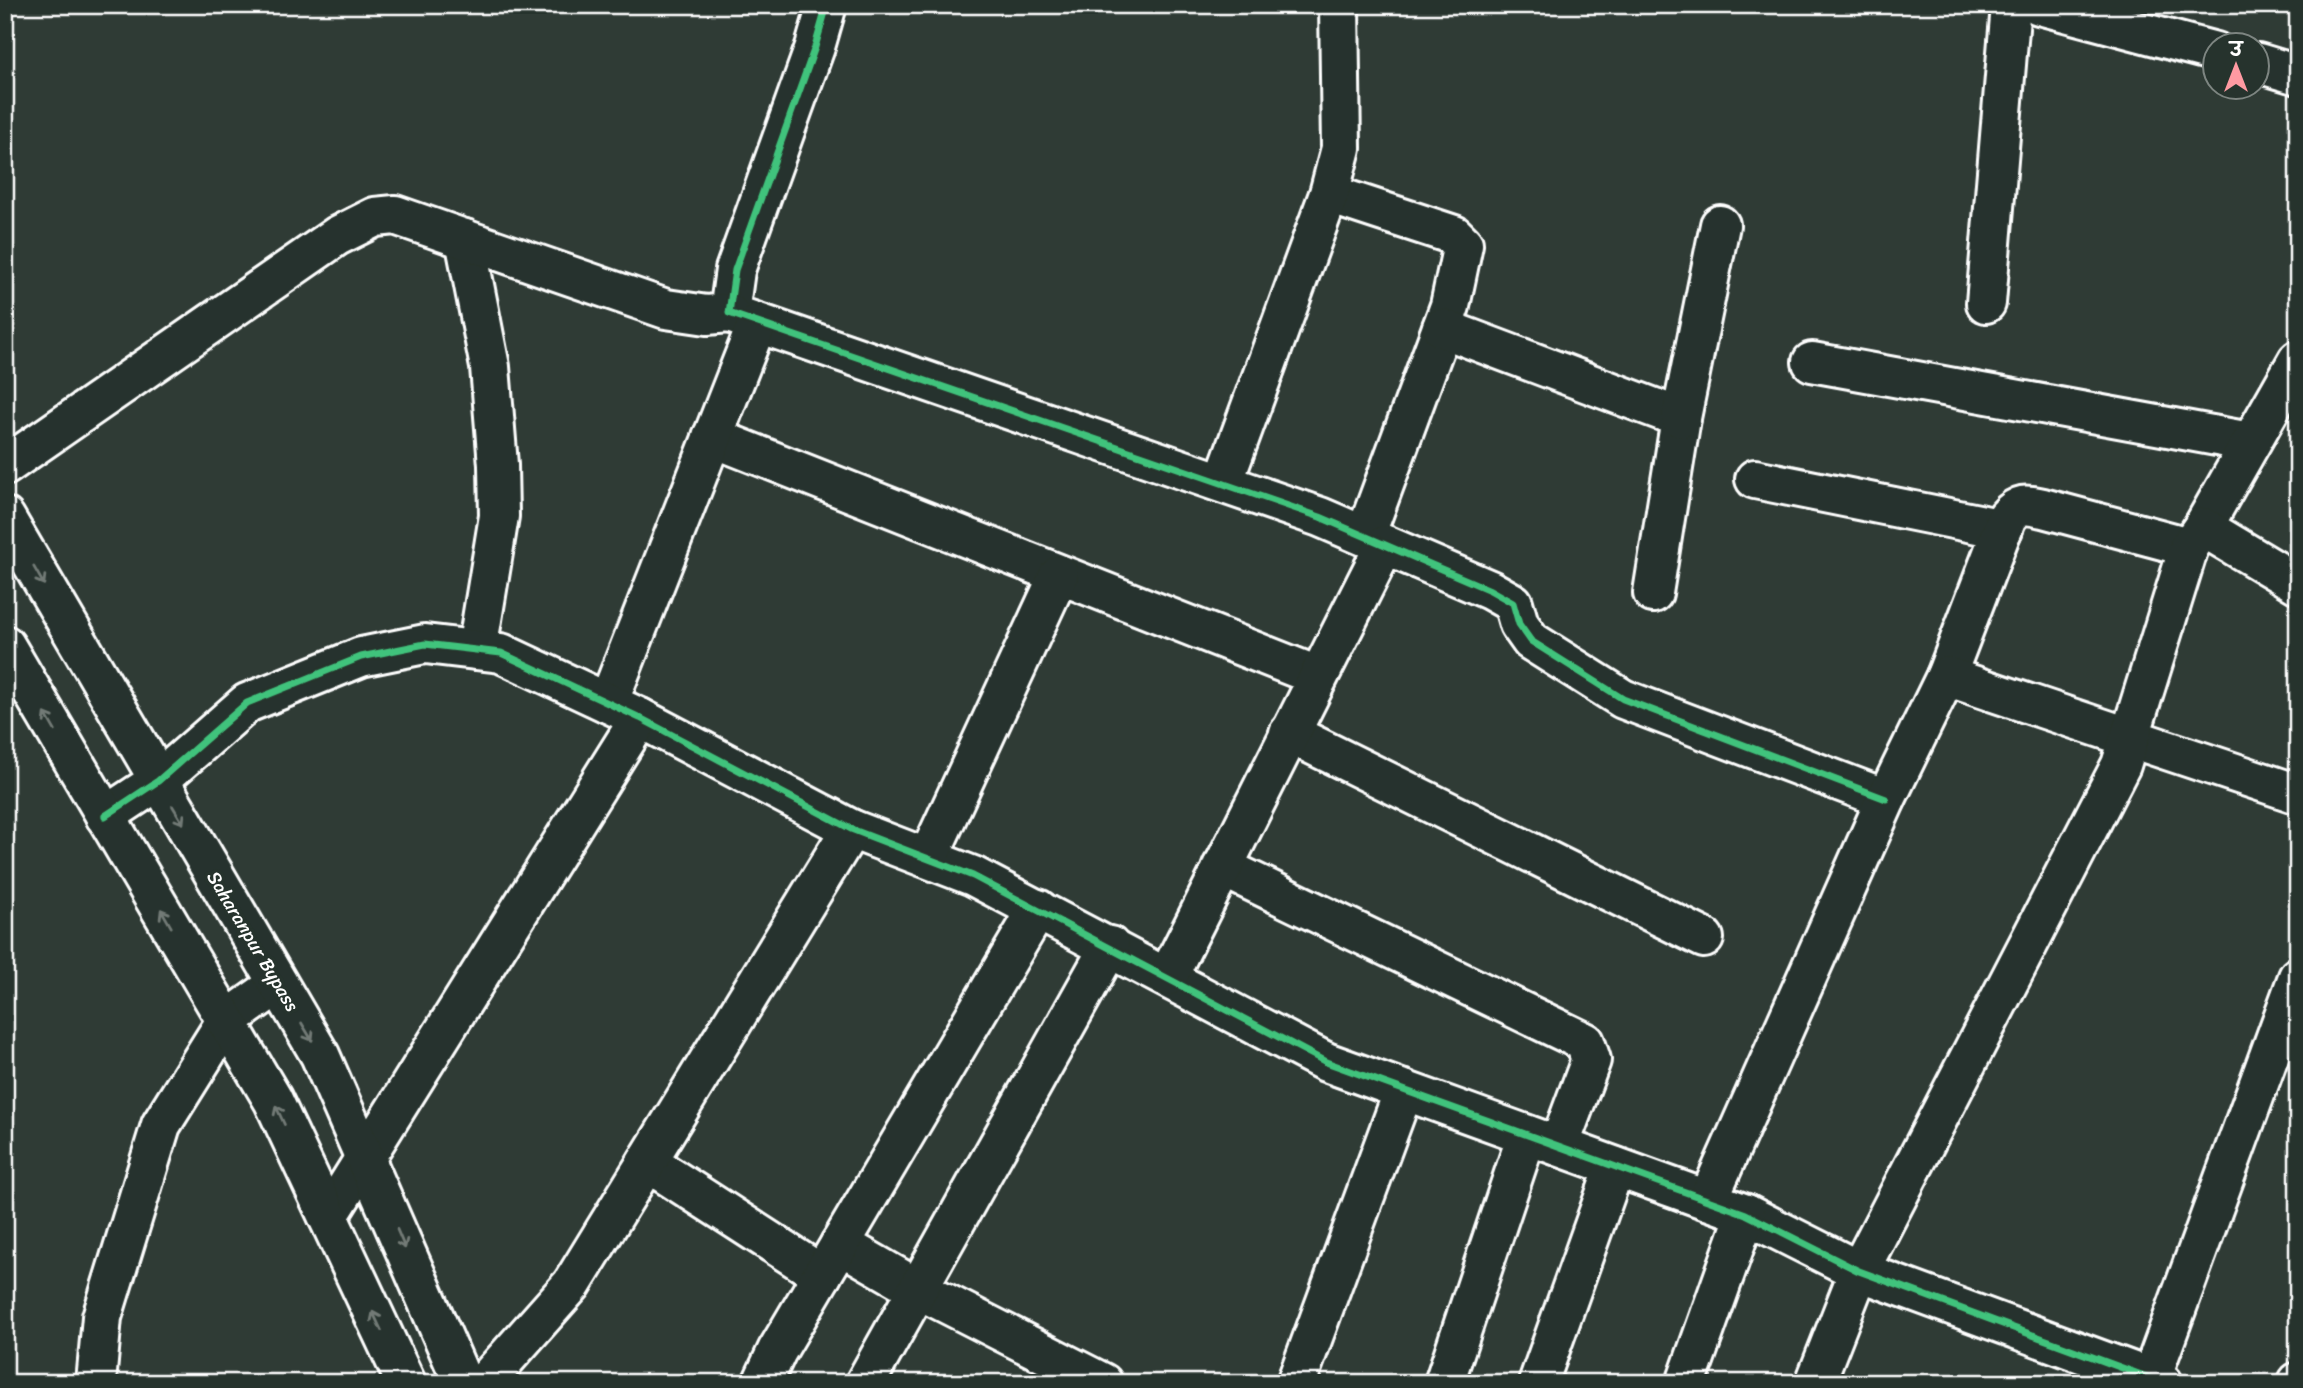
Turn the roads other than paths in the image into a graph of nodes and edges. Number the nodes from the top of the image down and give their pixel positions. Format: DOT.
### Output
graph roads {
  1 [pos="827,5"];
  2 [pos="1339,5"];
  3 [pos="2011,5"];
  4 [pos="2039,5"];
  5 [pos="2202,48"];
  6 [pos="2272,67"];
  7 [pos="2298,75"];
  8 [pos="1329,194"];
  9 [pos="1720,225"];
  10 [pos="465,239"];
  11 [pos="1986,303"];
  12 [pos="743,318"];
  13 [pos="1442,328"];
  14 [pos="1812,362"];
  15 [pos="2293,377"];
  16 [pos="1681,418"];
  17 [pos="712,437"];
  18 [pos="2250,442"];
  19 [pos="5,466"];
  20 [pos="1755,479"];
  21 [pos="1223,483"];
  22 [pos="5,517"];
  23 [pos="2003,528"];
  24 [pos="2196,537"];
  25 [pos="1375,541"];
  26 [pos="1059,575"];
  27 [pos="2298,584"];
  28 [pos="1653,593"];
  29 [pos="5,645"];
  30 [pos="477,650"];
  31 [pos="1317,676"];
  32 [pos="1946,676"];
  33 [pos="624,710"];
  34 [pos="1289,733"];
  35 [pos="2132,737"];
  36 [pos="158,781"];
  37 [pos="2298,794"];
  38 [pos="1886,799"];
  39 [pos="105,816"];
  40 [pos="851,829"];
  41 [pos="928,858"];
  42 [pos="1222,867"];
  43 [pos="1038,909"];
  44 [pos="1704,938"];
  45 [pos="1110,946"];
  46 [pos="1168,976"];
  47 [pos="2298,977"];
  48 [pos="278,984"];
  49 [pos="226,1021"];
  50 [pos="1404,1090"];
  51 [pos="1543,1141"];
  52 [pos="366,1157"];
  53 [pos="647,1161"];
  54 [pos="1615,1167"];
  55 [pos="1708,1200"];
  56 [pos="1745,1214"];
  57 [pos="328,1217"];
  58 [pos="831,1260"];
  59 [pos="1859,1270"];
  60 [pos="918,1289"];
  61 [pos="2157,1380"];
  62 [pos="96,1383"];
  63 [pos="406,1383"];
  64 [pos="463,1383"];
  65 [pos="484,1383"];
  66 [pos="762,1383"];
  67 [pos="865,1383"];
  68 [pos="1103,1383"];
  69 [pos="1296,1383"];
  70 [pos="1444,1383"];
  71 [pos="1538,1383"];
  72 [pos="1686,1383"];
  73 [pos="1815,1383"];
  1 -- 12 [label="street"];
  2 -- 8 [label="street"];
  3 -- 11 [label="street"];
  4 -- 5 [label="street"];
  6 -- 7 [label="street"];
  8 -- 13 [label="street"];
  8 -- 21 [label="street"];
  9 -- 16 [label="street"];
  10 -- 12 [label="street"];
  10 -- 19 [label="street"];
  10 -- 30 [label="street"];
  12 -- 17 [label="street"];
  12 -- 21 [label="street"];
  13 -- 16 [label="street"];
  13 -- 25 [label="street"];
  14 -- 18 [label="street"];
  15 -- 18 [label="street"];
  16 -- 28 [label="street"];
  17 -- 26 [label="street"];
  17 -- 33 [label="street"];
  18 -- 24 [label="street"];
  20 -- 23 [label="street"];
  21 -- 25 [label="street"];
  22 -- 36 [label="street, Saharanpur Bypass, one-way"];
  23 -- 24 [label="street"];
  23 -- 32 [label="street"];
  24 -- 27 [label="street"];
  24 -- 35 [label="street"];
  25 -- 31 [label="street"];
  25 -- 38 [label="street"];
  26 -- 31 [label="street"];
  26 -- 41 [label="street"];
  39 -- 29 [label="street, one-way"];
  30 -- 33 [label="street"];
  30 -- 36 [label="street"];
  31 -- 34 [label="street"];
  32 -- 35 [label="street"];
  32 -- 38 [label="street"];
  33 -- 40 [label="street"];
  33 -- 52 [label="street"];
  34 -- 42 [label="street"];
  34 -- 44 [label="street"];
  35 -- 37 [label="street"];
  35 -- 59 [label="street"];
  36 -- 39 [label="street"];
  36 -- 48 [label="street, Saharanpur Bypass, one-way"];
  38 -- 55 [label="street"];
  49 -- 39 [label="street, one-way"];
  40 -- 41 [label="street"];
  40 -- 53 [label="street"];
  41 -- 43 [label="street"];
  42 -- 46 [label="street"];
  42 -- 51 [label="street"];
  43 -- 45 [label="street"];
  43 -- 58 [label="street"];
  45 -- 46 [label="street"];
  45 -- 60 [label="street"];
  46 -- 50 [label="street"];
  47 -- 61 [label="street"];
  48 -- 49 [label="street"];
  48 -- 52 [label="street, Saharanpur Bypass, one-way"];
  57 -- 49 [label="street, one-way"];
  49 -- 62 [label="street"];
  50 -- 51 [label="street"];
  50 -- 69 [label="street"];
  51 -- 54 [label="street"];
  51 -- 70 [label="street"];
  52 -- 57 [label="street"];
  52 -- 64 [label="street, Saharanpur Bypass, one-way"];
  53 -- 58 [label="street"];
  53 -- 65 [label="street"];
  54 -- 55 [label="street"];
  54 -- 71 [label="street"];
  55 -- 56 [label="street"];
  56 -- 59 [label="street"];
  56 -- 72 [label="street"];
  63 -- 57 [label="street, one-way"];
  58 -- 60 [label="street"];
  58 -- 66 [label="street"];
  59 -- 61 [label="street"];
  59 -- 73 [label="street"];
  60 -- 67 [label="street"];
  60 -- 68 [label="street"];
}
